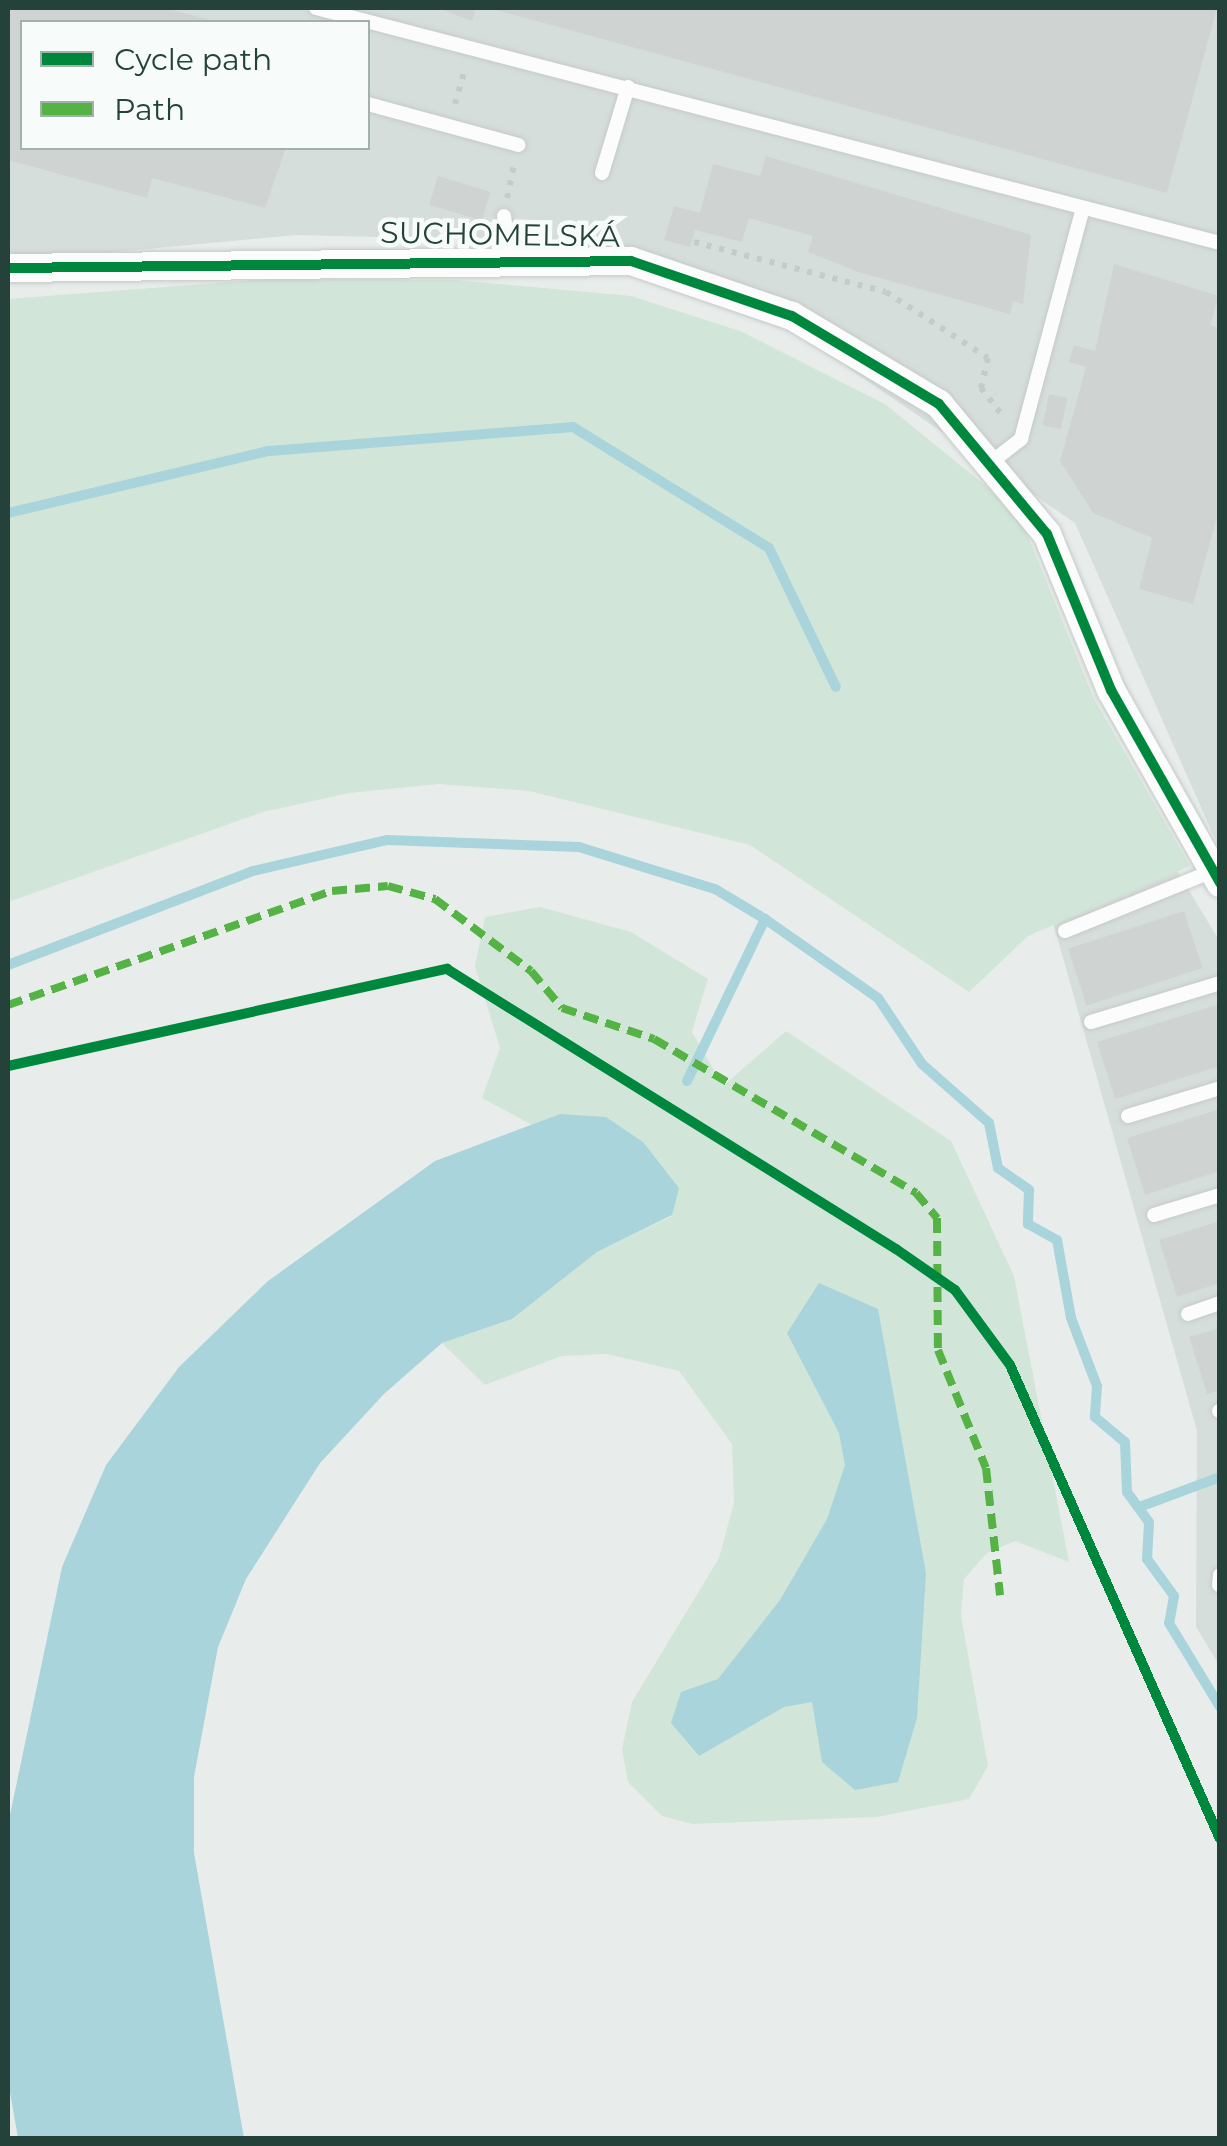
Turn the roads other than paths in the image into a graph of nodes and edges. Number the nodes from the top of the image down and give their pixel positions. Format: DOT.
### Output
graph roads {
  1 [pos="316,8"];
  2 [pos="354,20"];
  3 [pos="370,24"];
  4 [pos="628,87"];
  5 [pos="370,105"];
  6 [pos="519,146"];
  7 [pos="602,174"];
  8 [pos="1083,208"];
  9 [pos="504,216"];
  10 [pos="1220,244"];
  11 [pos="510,258"];
  12 [pos="8,268"];
  13 [pos="989,464"];
  14 [pos="1216,877"];
  15 [pos="1065,931"];
  16 [pos="1220,983"];
  17 [pos="1091,1022"];
  18 [pos="1220,1088"];
  19 [pos="1128,1116"];
  20 [pos="1220,1195"];
  21 [pos="1154,1215"];
  22 [pos="1220,1304"];
  23 [pos="1188,1314"];
  24 [pos="1220,1575"];
  25 [pos="1219,1585"];
  1 -- 2 [label="lane"];
  3 -- 4 [label="lane"];
  4 -- 7 [label="lane"];
  4 -- 8 [label="lane"];
  5 -- 6 [label="lane"];
  8 -- 10 [label="lane"];
  8 -- 13 [label="lane"];
  9 -- 11 [label="lane"];
  11 -- 12 [label="street, SUCHOMELSKÁ"];
  11 -- 13 [label="street, SUCHOMELSKÁ"];
  13 -- 14 [label="street, SUCHOMELSKÁ"];
  14 -- 15 [label="lane"];
  16 -- 17 [label="lane"];
  18 -- 19 [label="lane"];
  20 -- 21 [label="lane"];
  22 -- 23 [label="lane"];
  24 -- 25 [label="lane"];
}
